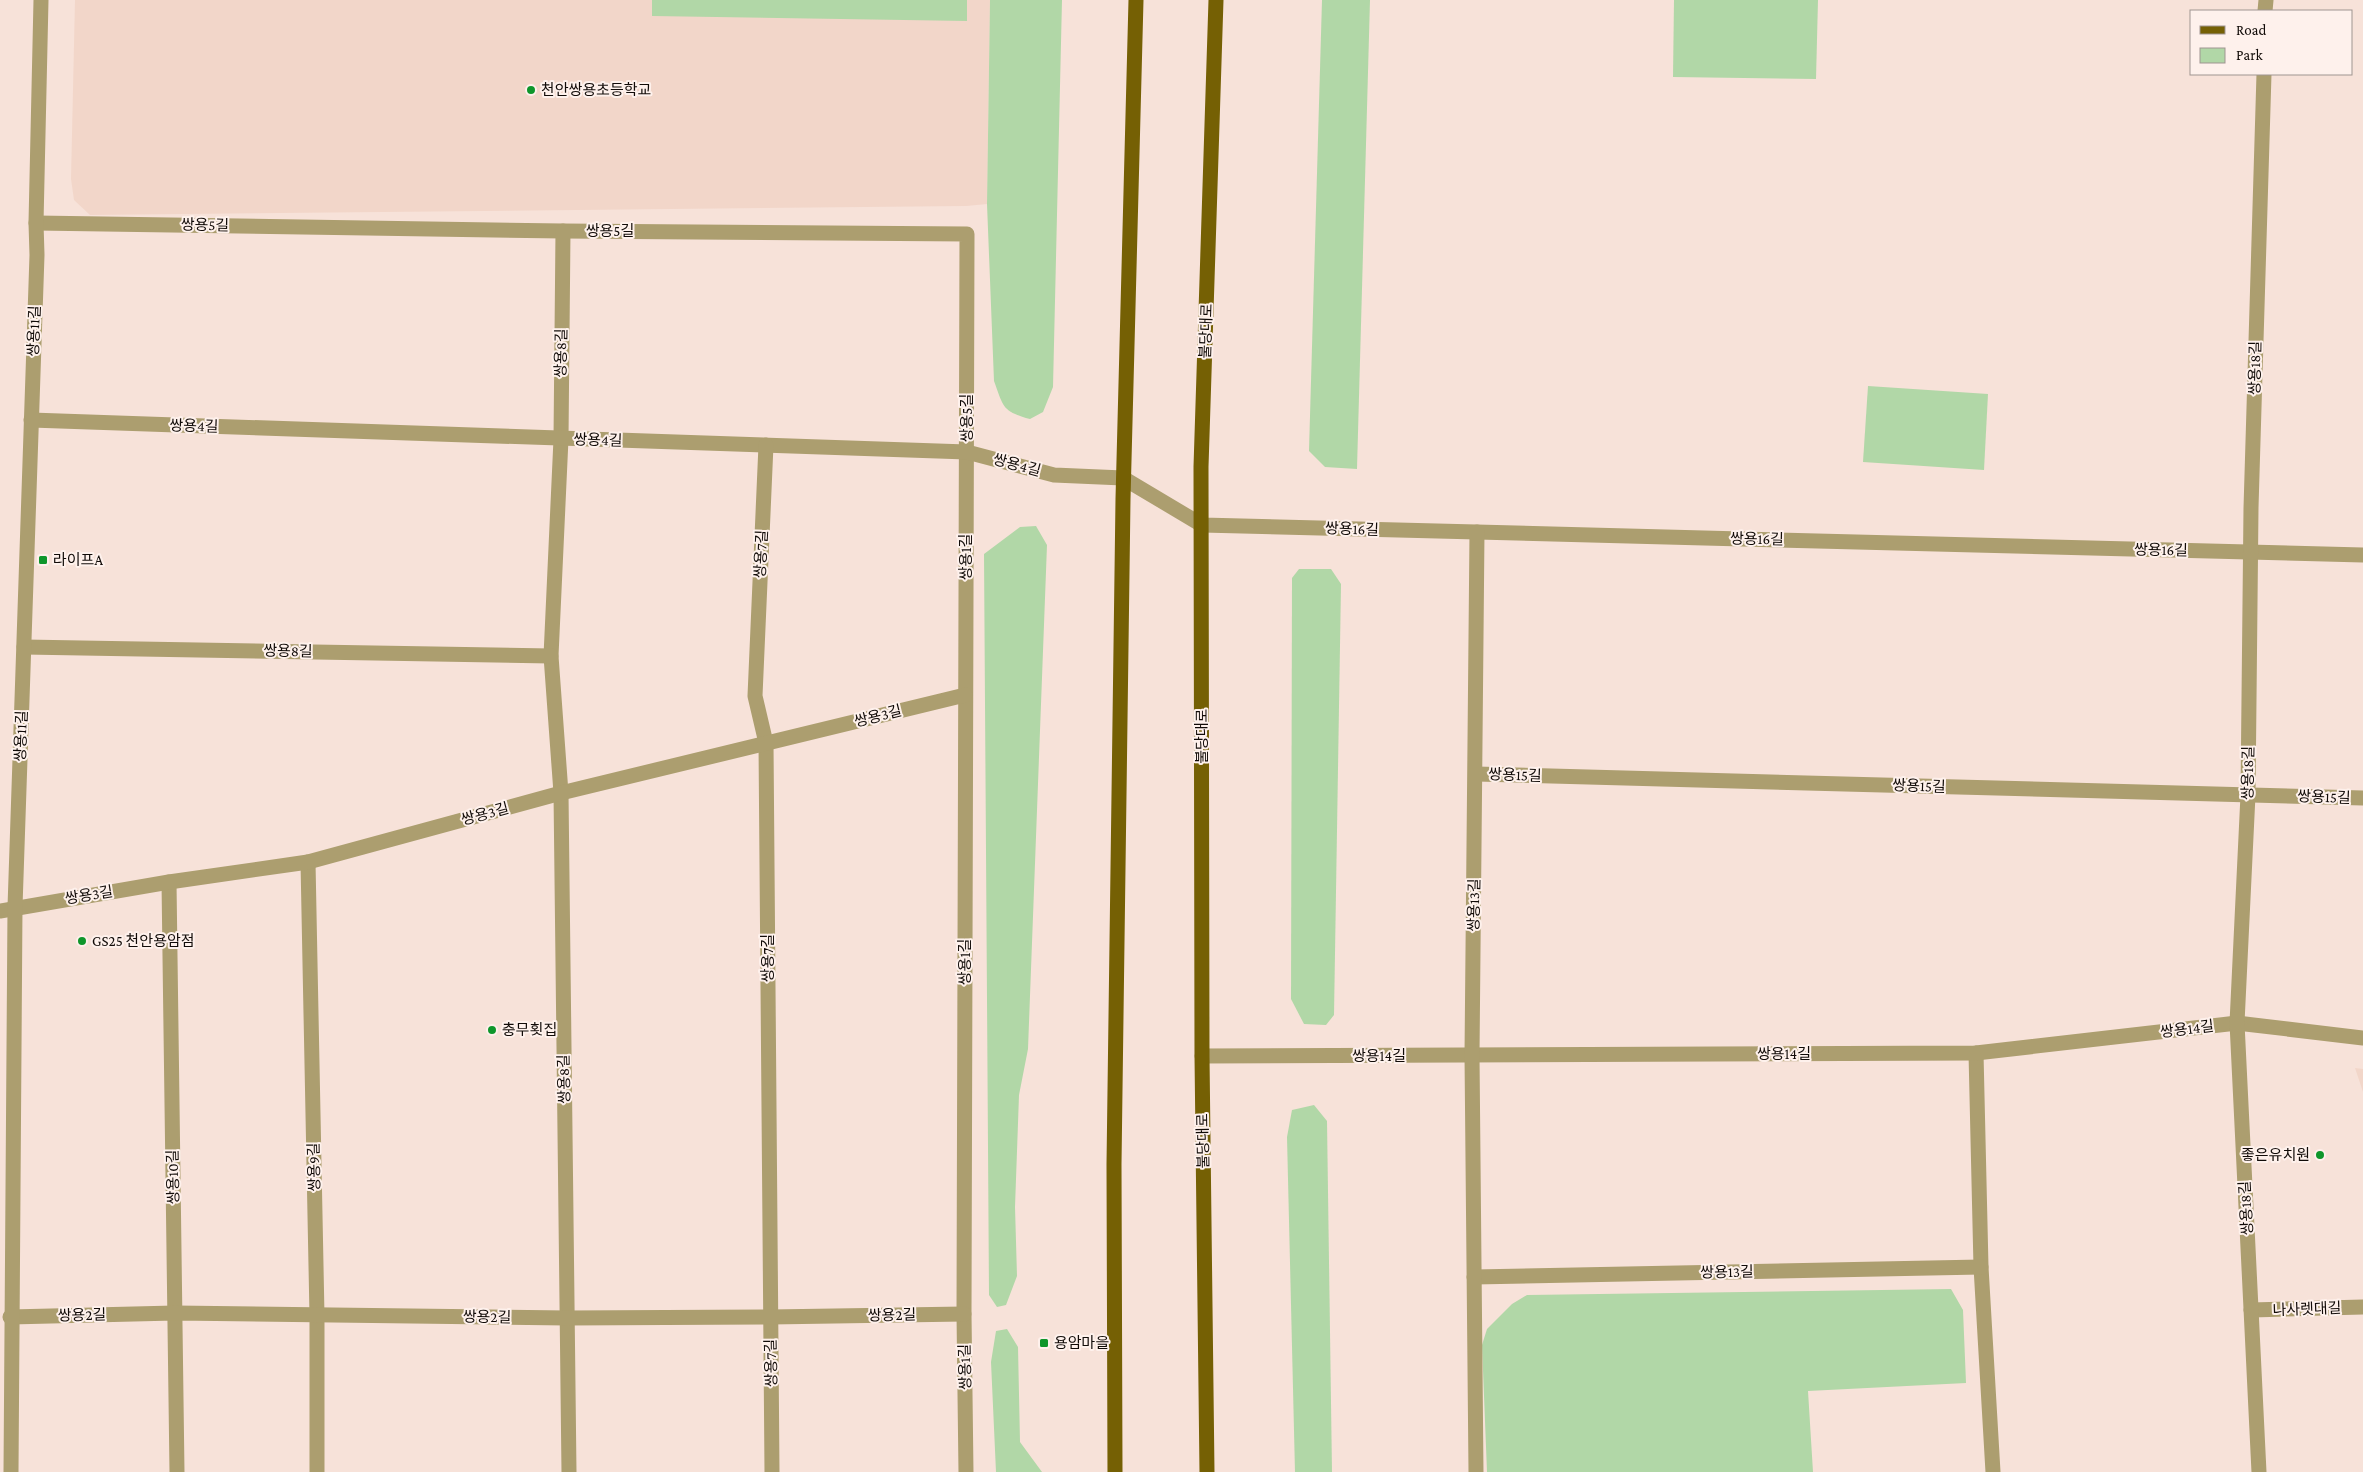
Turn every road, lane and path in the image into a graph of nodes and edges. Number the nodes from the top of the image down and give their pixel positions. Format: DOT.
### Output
graph roads {
  1 [pos="41,0"];
  2 [pos="1136,0"];
  3 [pos="1216,0"];
  4 [pos="2264,75"];
  5 [pos="36,223"];
  6 [pos="563,231"];
  7 [pos="31,420"];
  8 [pos="561,439"];
  9 [pos="766,445"];
  10 [pos="967,452"];
  11 [pos="1123,478"];
  12 [pos="1157,499"];
  13 [pos="1202,525"];
  14 [pos="1477,532"];
  15 [pos="2250,552"];
  16 [pos="2363,555"];
  17 [pos="24,647"];
  18 [pos="551,656"];
  19 [pos="965,695"];
  20 [pos="766,743"];
  21 [pos="1476,774"];
  22 [pos="561,793"];
  23 [pos="2248,795"];
  24 [pos="2363,798"];
  25 [pos="308,862"];
  26 [pos="169,882"];
  27 [pos="7,909"];
  28 [pos="2238,1023"];
  29 [pos="2363,1038"];
  30 [pos="1976,1054"];
  31 [pos="1202,1056"];
  32 [pos="1472,1056"];
  33 [pos="6,1180"];
  34 [pos="1981,1266"];
  35 [pos="1474,1278"];
  36 [pos="2363,1307"];
  37 [pos="2251,1310"];
  38 [pos="175,1313"];
  39 [pos="964,1314"];
  40 [pos="318,1316"];
  41 [pos="10,1317"];
  42 [pos="567,1318"];
  43 [pos="770,1318"];
  44 [pos="7,1465"];
  45 [pos="177,1472"];
  46 [pos="317,1472"];
  47 [pos="569,1472"];
  48 [pos="772,1472"];
  49 [pos="966,1472"];
  50 [pos="1115,1472"];
  51 [pos="1207,1472"];
  52 [pos="1476,1472"];
  53 [pos="1993,1472"];
  54 [pos="2259,1472"];
  1 -- 5 [label="street, 쌍용11길"];
  2 -- 11 [label="main road"];
  3 -- 13 [label="main road, 불당대로"];
  4 -- 15 [label="street, 쌍용18길"];
  5 -- 6 [label="street, 쌍용5길"];
  5 -- 7 [label="street, 쌍용11길"];
  6 -- 8 [label="street, 쌍용8길"];
  6 -- 10 [label="street, 쌍용5길"];
  7 -- 8 [label="street, 쌍용4길"];
  7 -- 17 [label="street, 쌍용11길"];
  8 -- 9 [label="street, 쌍용4길"];
  8 -- 18 [label="street, 쌍용8길"];
  9 -- 10 [label="street, 쌍용4길"];
  9 -- 20 [label="street, 쌍용7길"];
  10 -- 11 [label="street, 쌍용4길"];
  10 -- 19 [label="street, 쌍용1길"];
  11 -- 12 [label="street, 쌍용4길"];
  11 -- 50 [label="main road"];
  12 -- 13 [label="street, 쌍용16길"];
  13 -- 14 [label="street, 쌍용16길"];
  13 -- 31 [label="main road, 불당대로"];
  14 -- 15 [label="street, 쌍용16길"];
  14 -- 21 [label="street, 쌍용13길"];
  15 -- 16 [label="street, 쌍용16길"];
  15 -- 23 [label="street, 쌍용18길"];
  17 -- 18 [label="street, 쌍용8길"];
  17 -- 27 [label="street, 쌍용11길"];
  18 -- 22 [label="street, 쌍용8길"];
  19 -- 20 [label="street, 쌍용3길"];
  19 -- 39 [label="street, 쌍용1길"];
  20 -- 22 [label="street, 쌍용3길"];
  20 -- 43 [label="street, 쌍용7길"];
  21 -- 23 [label="street, 쌍용15길"];
  21 -- 32 [label="street, 쌍용13길"];
  22 -- 25 [label="street, 쌍용3길"];
  22 -- 42 [label="street, 쌍용8길"];
  23 -- 24 [label="street, 쌍용15길"];
  23 -- 28 [label="street, 쌍용18길"];
  25 -- 26 [label="street, 쌍용3길"];
  25 -- 40 [label="street, 쌍용9길"];
  26 -- 27 [label="street, 쌍용3길"];
  26 -- 38 [label="street, 쌍용10길"];
  27 -- 33 [label="street, 쌍용11길"];
  28 -- 29 [label="street, 쌍용14길"];
  28 -- 30 [label="street, 쌍용14길"];
  28 -- 37 [label="street, 쌍용18길"];
  30 -- 32 [label="street, 쌍용14길"];
  30 -- 34 [label="street"];
  31 -- 32 [label="street, 쌍용14길"];
  31 -- 51 [label="main road, 불당대로"];
  32 -- 35 [label="street, 쌍용13길"];
  33 -- 41 [label="street, 쌍용11길"];
  34 -- 35 [label="street, 쌍용13길"];
  34 -- 53 [label="street"];
  35 -- 52 [label="street, 쌍용13길"];
  36 -- 37 [label="street, 나사렛대길"];
  37 -- 54 [label="street, 쌍용18길"];
  38 -- 40 [label="street, 쌍용2길"];
  38 -- 41 [label="street, 쌍용2길"];
  38 -- 45 [label="street, 쌍용10길"];
  39 -- 43 [label="street, 쌍용2길"];
  39 -- 49 [label="street, 쌍용1길"];
  40 -- 42 [label="street, 쌍용2길"];
  40 -- 46 [label="street, 쌍용9길"];
  41 -- 44 [label="street, 쌍용11길"];
  42 -- 43 [label="street, 쌍용2길"];
  42 -- 47 [label="street, 쌍용8길"];
  43 -- 48 [label="street, 쌍용7길"];
}
